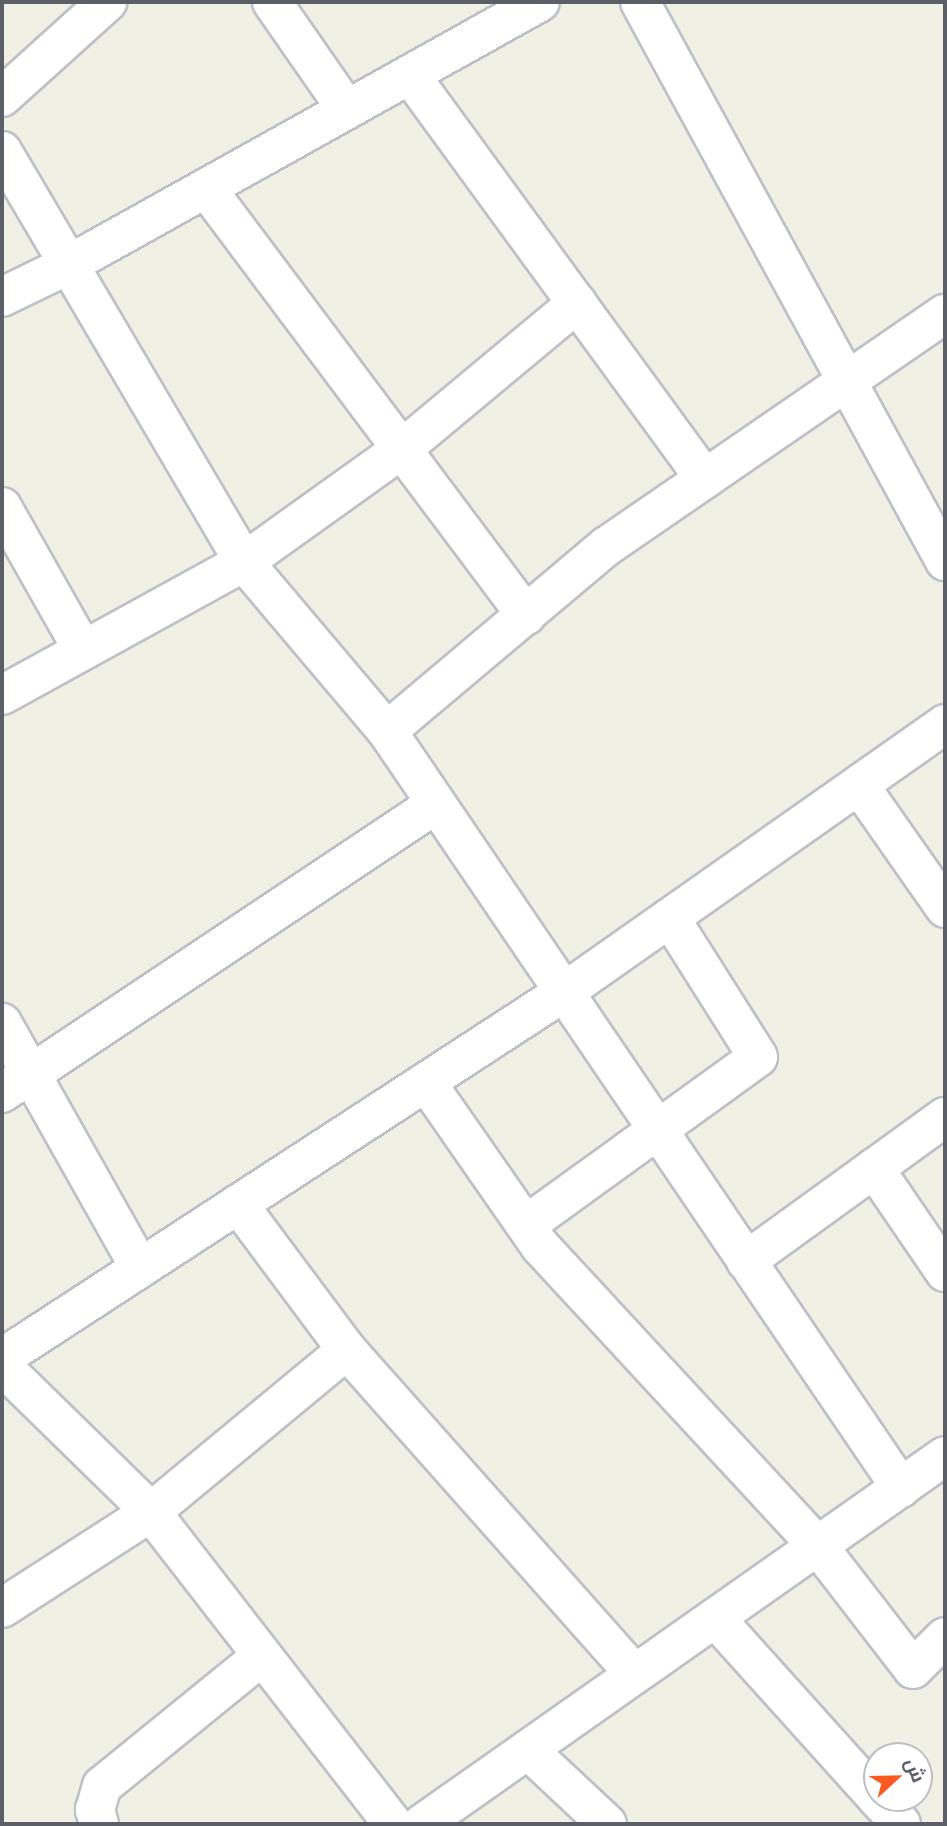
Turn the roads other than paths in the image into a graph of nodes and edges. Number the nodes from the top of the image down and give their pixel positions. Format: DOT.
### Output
graph roads {
  1 [pos="107,2"];
  2 [pos="272,2"];
  3 [pos="540,2"];
  4 [pos="640,2"];
  5 [pos="410,75"];
  6 [pos="2,97"];
  7 [pos="347,110"];
  8 [pos="2,151"];
  9 [pos="206,188"];
  10 [pos="68,265"];
  11 [pos="2,297"];
  12 [pos="576,303"];
  13 [pos="945,314"];
  14 [pos="847,381"];
  15 [pos="402,449"];
  16 [pos="705,479"];
  17 [pos="2,507"];
  18 [pos="945,561"];
  19 [pos="244,562"];
  20 [pos="526,615"];
  21 [pos="83,650"];
  22 [pos="2,695"];
  23 [pos="945,724"];
  24 [pos="387,731"];
  25 [pos="859,785"];
  26 [pos="436,804"];
  27 [pos="945,908"];
  28 [pos="670,918"];
  29 [pos="564,992"];
  30 [pos="2,1023"];
  31 [pos="426,1082"];
  32 [pos="16,1083"];
  33 [pos="945,1117"];
  34 [pos="657,1129"];
  35 [pos="874,1168"];
  36 [pos="238,1204"];
  37 [pos="526,1225"];
  38 [pos="747,1261"];
  39 [pos="141,1268"];
  40 [pos="945,1272"];
  41 [pos="347,1350"];
  42 [pos="2,1358"];
  43 [pos="2,1366"];
  44 [pos="943,1463"];
  45 [pos="901,1488"];
  46 [pos="151,1512"];
  47 [pos="818,1546"];
  48 [pos="2,1608"];
  49 [pos="715,1618"];
  50 [pos="945,1637"];
  51 [pos="262,1656"];
  52 [pos="635,1674"];
  53 [pos="528,1750"];
  54 [pos="863,1782"];
  55 [pos="99,1824"];
  56 [pos="393,1824"];
  57 [pos="422,1824"];
  58 [pos="607,1824"];
  1 -- 6 [label="street"];
  2 -- 7 [label="street"];
  3 -- 5 [label="street"];
  4 -- 14 [label="street"];
  5 -- 7 [label="street"];
  5 -- 12 [label="street"];
  7 -- 9 [label="street"];
  8 -- 10 [label="street"];
  9 -- 10 [label="street"];
  9 -- 15 [label="street"];
  10 -- 11 [label="street"];
  10 -- 19 [label="street"];
  12 -- 15 [label="street"];
  12 -- 16 [label="street"];
  13 -- 14 [label="street"];
  14 -- 16 [label="street"];
  14 -- 18 [label="street"];
  15 -- 19 [label="street"];
  15 -- 20 [label="street"];
  16 -- 20 [label="street"];
  17 -- 21 [label="street"];
  19 -- 21 [label="street"];
  19 -- 24 [label="street"];
  20 -- 24 [label="street"];
  21 -- 22 [label="street"];
  23 -- 25 [label="street"];
  24 -- 26 [label="street"];
  25 -- 27 [label="street"];
  25 -- 28 [label="street"];
  26 -- 29 [label="street"];
  26 -- 32 [label="street"];
  28 -- 29 [label="street"];
  28 -- 34 [label="street"];
  29 -- 31 [label="street"];
  29 -- 34 [label="street"];
  30 -- 32 [label="street"];
  31 -- 36 [label="street"];
  31 -- 37 [label="street"];
  32 -- 39 [label="street"];
  33 -- 35 [label="street"];
  34 -- 37 [label="street"];
  34 -- 38 [label="street"];
  35 -- 38 [label="street"];
  35 -- 40 [label="street"];
  36 -- 39 [label="street"];
  36 -- 41 [label="street"];
  37 -- 47 [label="street"];
  38 -- 45 [label="street"];
  39 -- 42 [label="street"];
  41 -- 46 [label="street"];
  41 -- 52 [label="street"];
  43 -- 46 [label="street"];
  44 -- 45 [label="street"];
  45 -- 47 [label="street"];
  46 -- 48 [label="street"];
  46 -- 51 [label="street"];
  47 -- 49 [label="street"];
  47 -- 50 [label="street"];
  49 -- 52 [label="street"];
  49 -- 54 [label="street"];
  51 -- 55 [label="street"];
  51 -- 56 [label="street"];
  52 -- 53 [label="street"];
  53 -- 57 [label="street"];
  53 -- 58 [label="street"];
}
